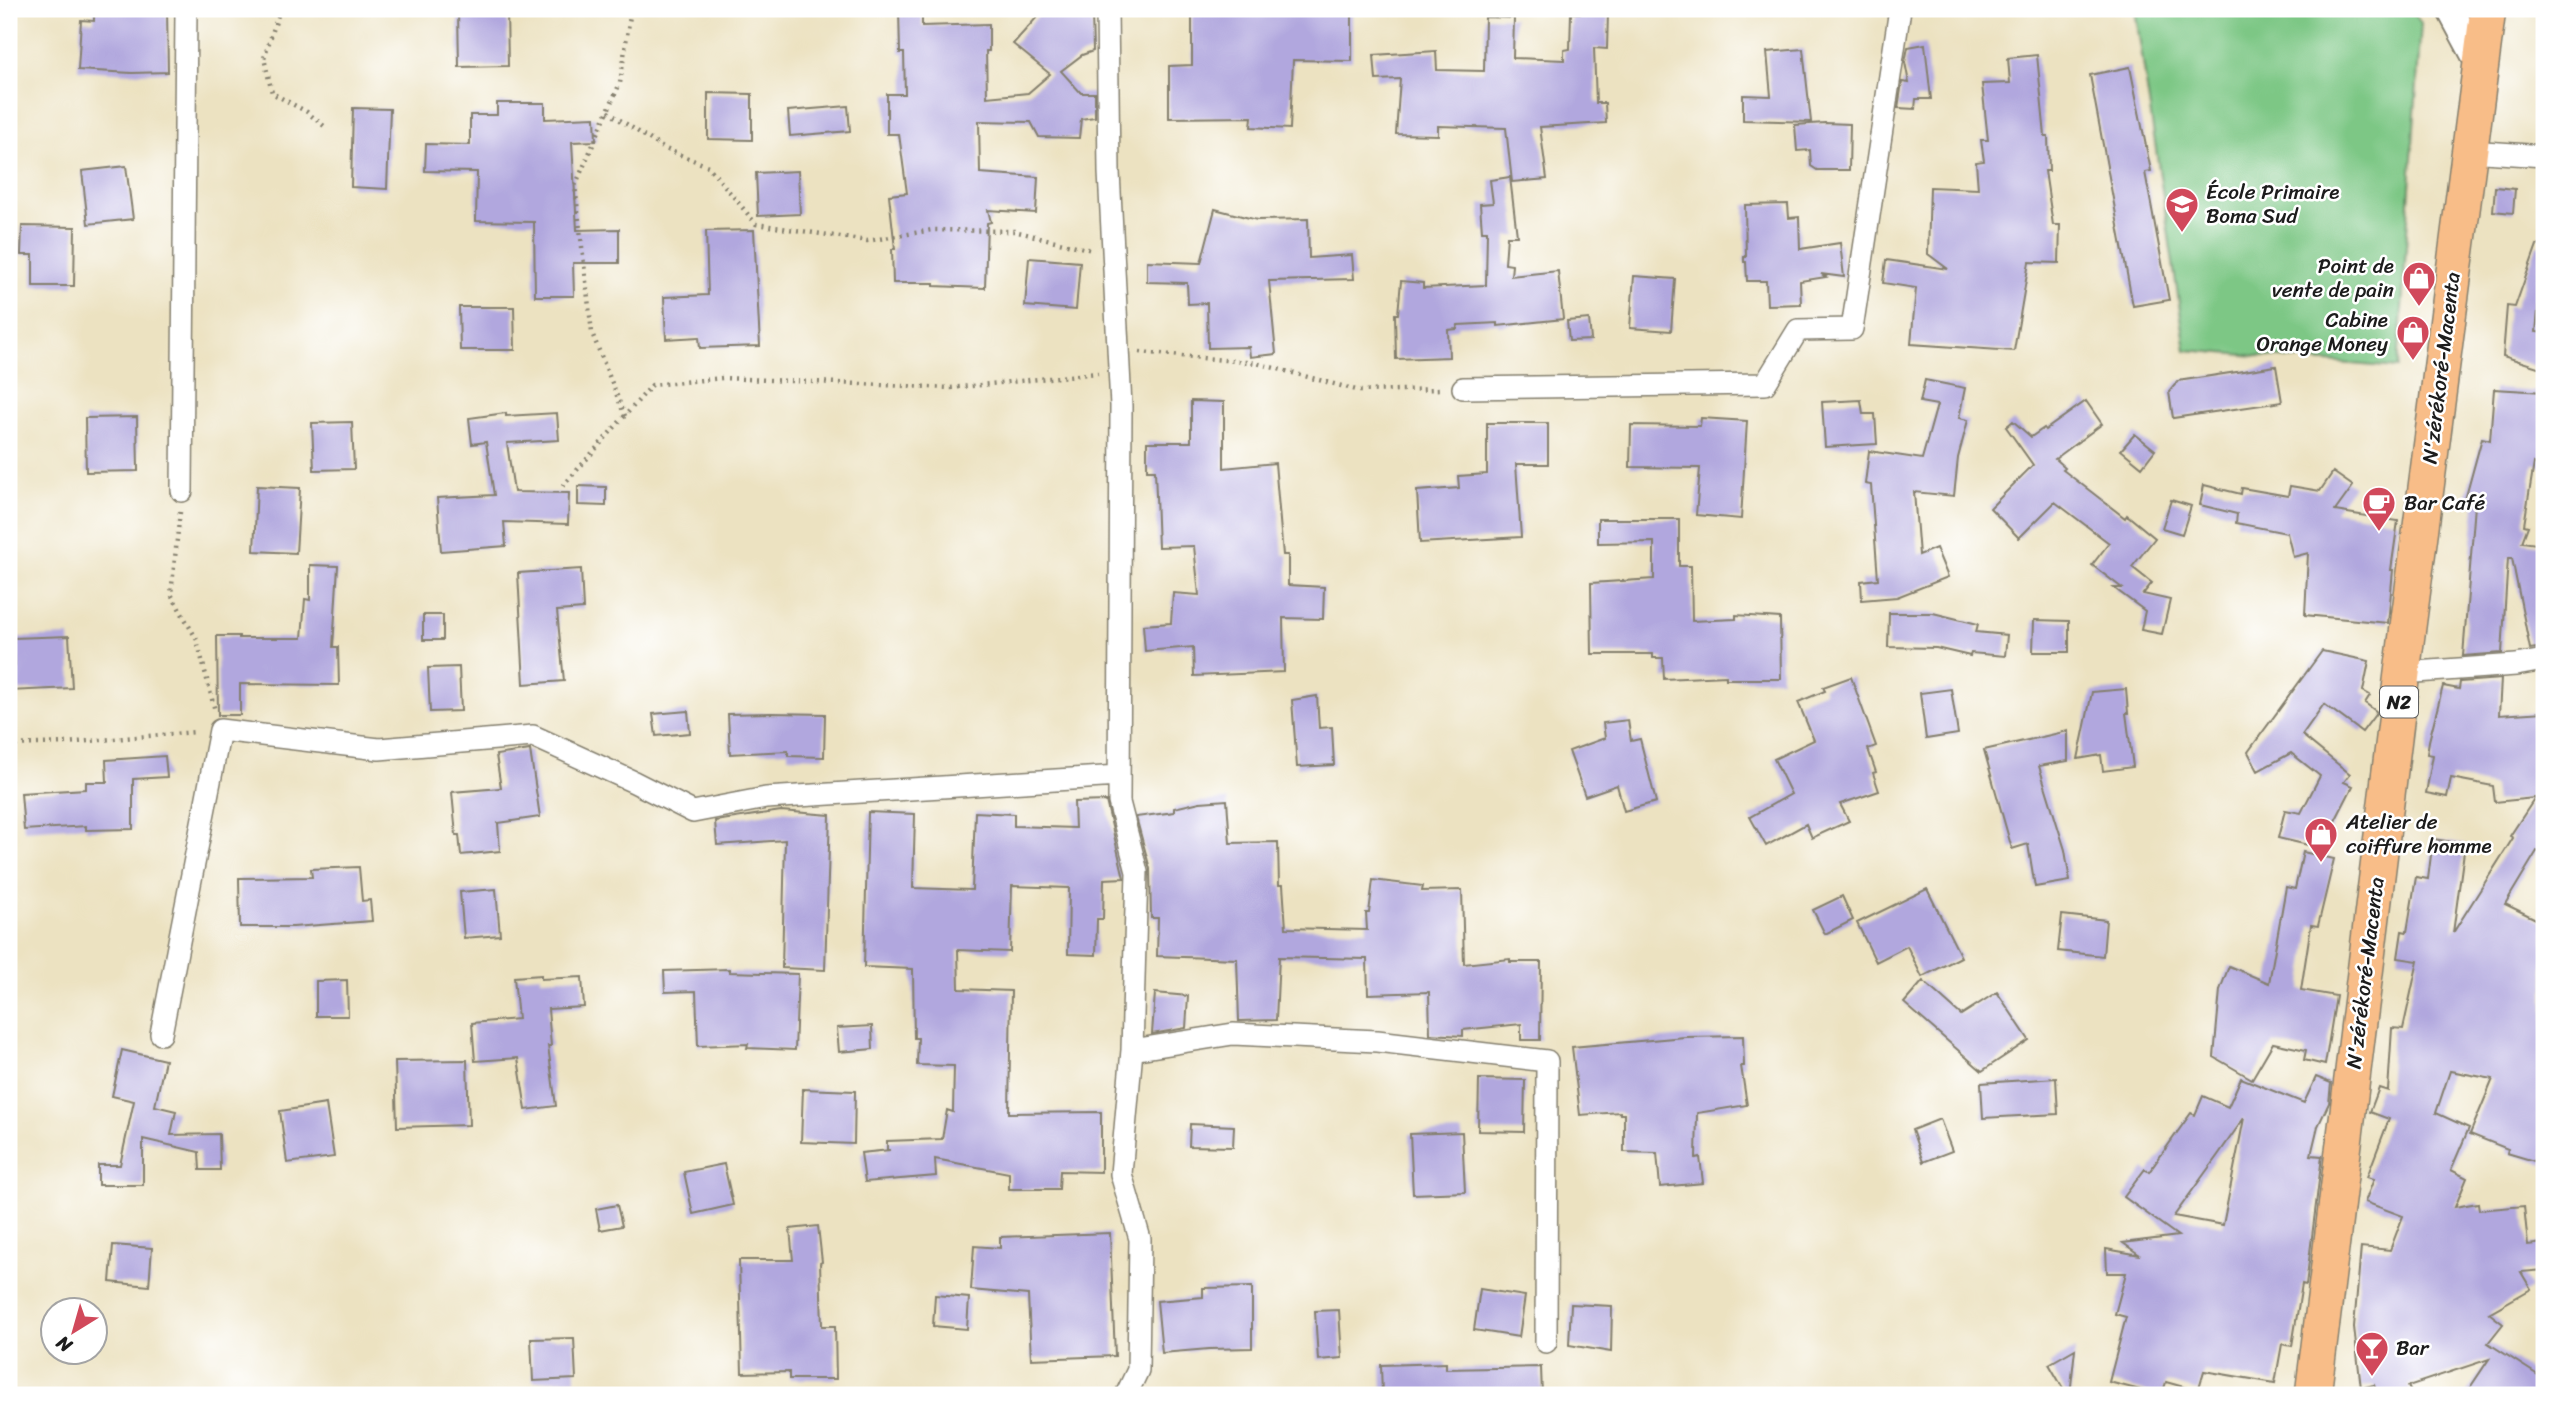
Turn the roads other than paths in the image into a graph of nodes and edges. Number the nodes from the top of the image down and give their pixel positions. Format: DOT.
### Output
graph roads {
  1 [pos="186,9"];
  2 [pos="1107,9"];
  3 [pos="1900,9"];
  4 [pos="2450,9"];
  5 [pos="2488,9"];
  6 [pos="2480,65"];
  7 [pos="2469,151"];
  8 [pos="2544,156"];
  9 [pos="1463,388"];
  10 [pos="182,491"];
  11 [pos="2544,660"];
  12 [pos="2402,673"];
  13 [pos="1119,776"];
  14 [pos="161,1034"];
  15 [pos="1132,1050"];
  16 [pos="1546,1342"];
  17 [pos="1126,1395"];
  18 [pos="2313,1395"];
  1 -- 10 [label="street"];
  2 -- 13 [label="street"];
  3 -- 9 [label="street"];
  4 -- 6 [label="street"];
  5 -- 6 [label="highway, N'zérékoré-Macenta / N2"];
  6 -- 7 [label="highway, N'zérékoré-Macenta / N2"];
  7 -- 8 [label="street"];
  7 -- 12 [label="highway, N'zérékoré-Macenta / N2"];
  11 -- 12 [label="street"];
  12 -- 18 [label="highway, N'zérékoré-Macenta / N2"];
  13 -- 14 [label="street"];
  13 -- 15 [label="street"];
  15 -- 16 [label="street"];
  15 -- 17 [label="street"];
}
